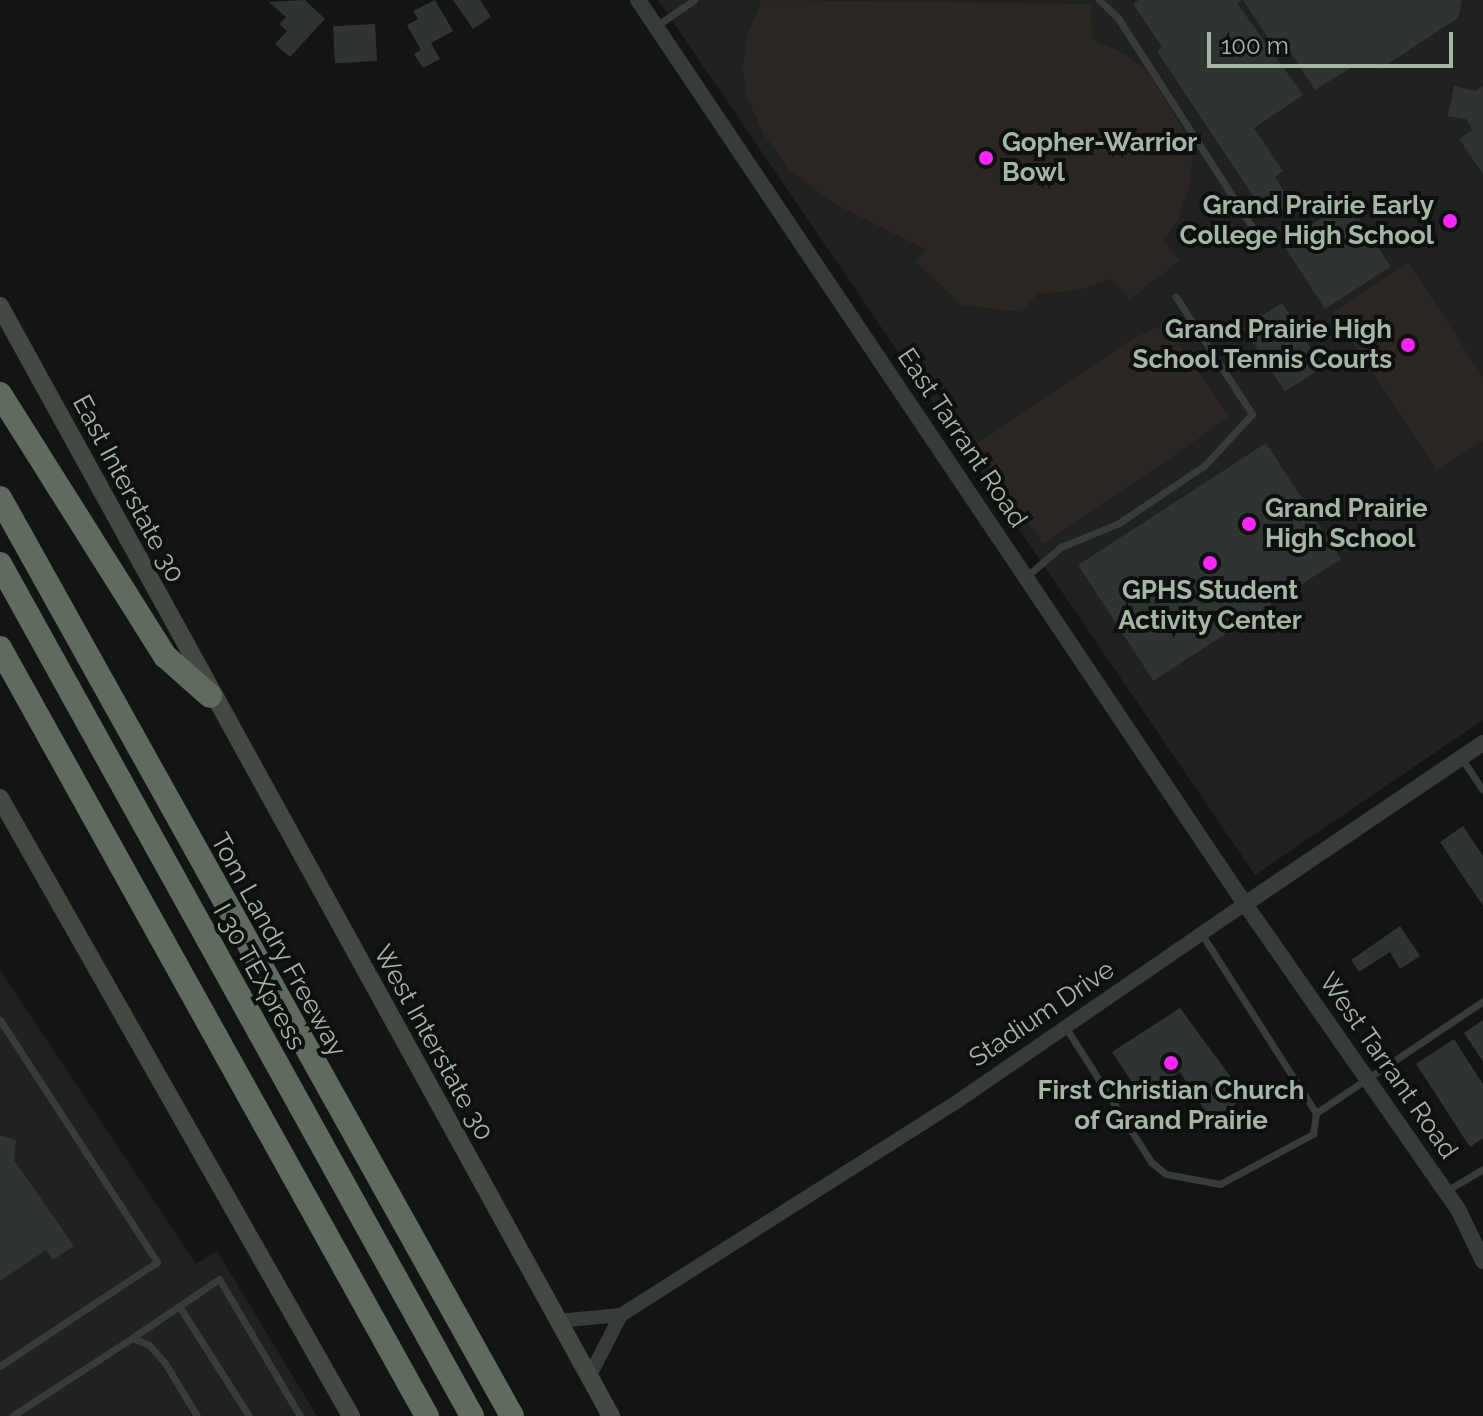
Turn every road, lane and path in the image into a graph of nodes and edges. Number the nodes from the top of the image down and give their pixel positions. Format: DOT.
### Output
graph roads {
  1 [pos="638,0"];
  2 [pos="694,0"];
  3 [pos="1099,0"];
  4 [pos="656,26"];
  5 [pos="1261,241"];
  6 [pos="1176,297"];
  7 [pos="0,306"];
  8 [pos="0,394"];
  9 [pos="0,498"];
  10 [pos="0,564"];
  11 [pos="1026,578"];
  12 [pos="0,648"];
  13 [pos="210,696"];
  14 [pos="1483,743"];
  15 [pos="1461,757"];
  16 [pos="1483,790"];
  17 [pos="0,798"];
  18 [pos="1245,904"];
  19 [pos="1201,933"];
  20 [pos="1483,1001"];
  21 [pos="0,1020"];
  22 [pos="1066,1028"];
  23 [pos="1366,1077"];
  24 [pos="1316,1113"];
  25 [pos="1483,1169"];
  26 [pos="1446,1191"];
  27 [pos="1483,1261"];
  28 [pos="179,1306"];
  29 [pos="621,1315"];
  30 [pos="558,1321"];
  31 [pos="132,1338"];
  32 [pos="0,1366"];
  33 [pos="589,1377"];
  34 [pos="12,1416"];
  35 [pos="197,1416"];
  36 [pos="249,1416"];
  37 [pos="300,1416"];
  38 [pos="351,1416"];
  39 [pos="427,1416"];
  40 [pos="472,1416"];
  41 [pos="512,1416"];
  42 [pos="611,1416"];
  1 -- 4 [label="street, East Tarrant Road"];
  2 -- 4 [label="lane"];
  3 -- 5 [label="lane"];
  4 -- 11 [label="street, East Tarrant Road"];
  6 -- 11 [label="lane"];
  7 -- 13 [label="main road, East Interstate 30"];
  8 -- 13 [label="highway"];
  9 -- 41 [label="highway, Tom Landry Freeway"];
  10 -- 40 [label="highway, I 30 TEXpress"];
  11 -- 18 [label="street, East Tarrant Road"];
  12 -- 39 [label="highway"];
  13 -- 30 [label="main road, West Interstate 30"];
  14 -- 15 [label="street, Stadium Drive"];
  15 -- 16 [label="lane"];
  15 -- 18 [label="street, Stadium Drive"];
  17 -- 38 [label="main road"];
  18 -- 19 [label="street, Stadium Drive"];
  18 -- 23 [label="street, West Tarrant Road"];
  19 -- 22 [label="street, Stadium Drive"];
  19 -- 24 [label="lane"];
  20 -- 23 [label="lane"];
  21 -- 32 [label="lane"];
  22 -- 24 [label="lane"];
  22 -- 29 [label="street, Stadium Drive"];
  23 -- 24 [label="lane"];
  23 -- 26 [label="street, West Tarrant Road"];
  25 -- 26 [label="lane"];
  26 -- 27 [label="street, West Tarrant Road"];
  28 -- 31 [label="lane"];
  28 -- 36 [label="lane"];
  28 -- 37 [label="lane"];
  29 -- 30 [label="street, Stadium Drive"];
  29 -- 33 [label="street, Stadium Drive"];
  30 -- 33 [label="main road, West Interstate 30"];
  31 -- 34 [label="lane"];
  31 -- 35 [label="lane"];
  33 -- 42 [label="main road, West Interstate 30"];
}
